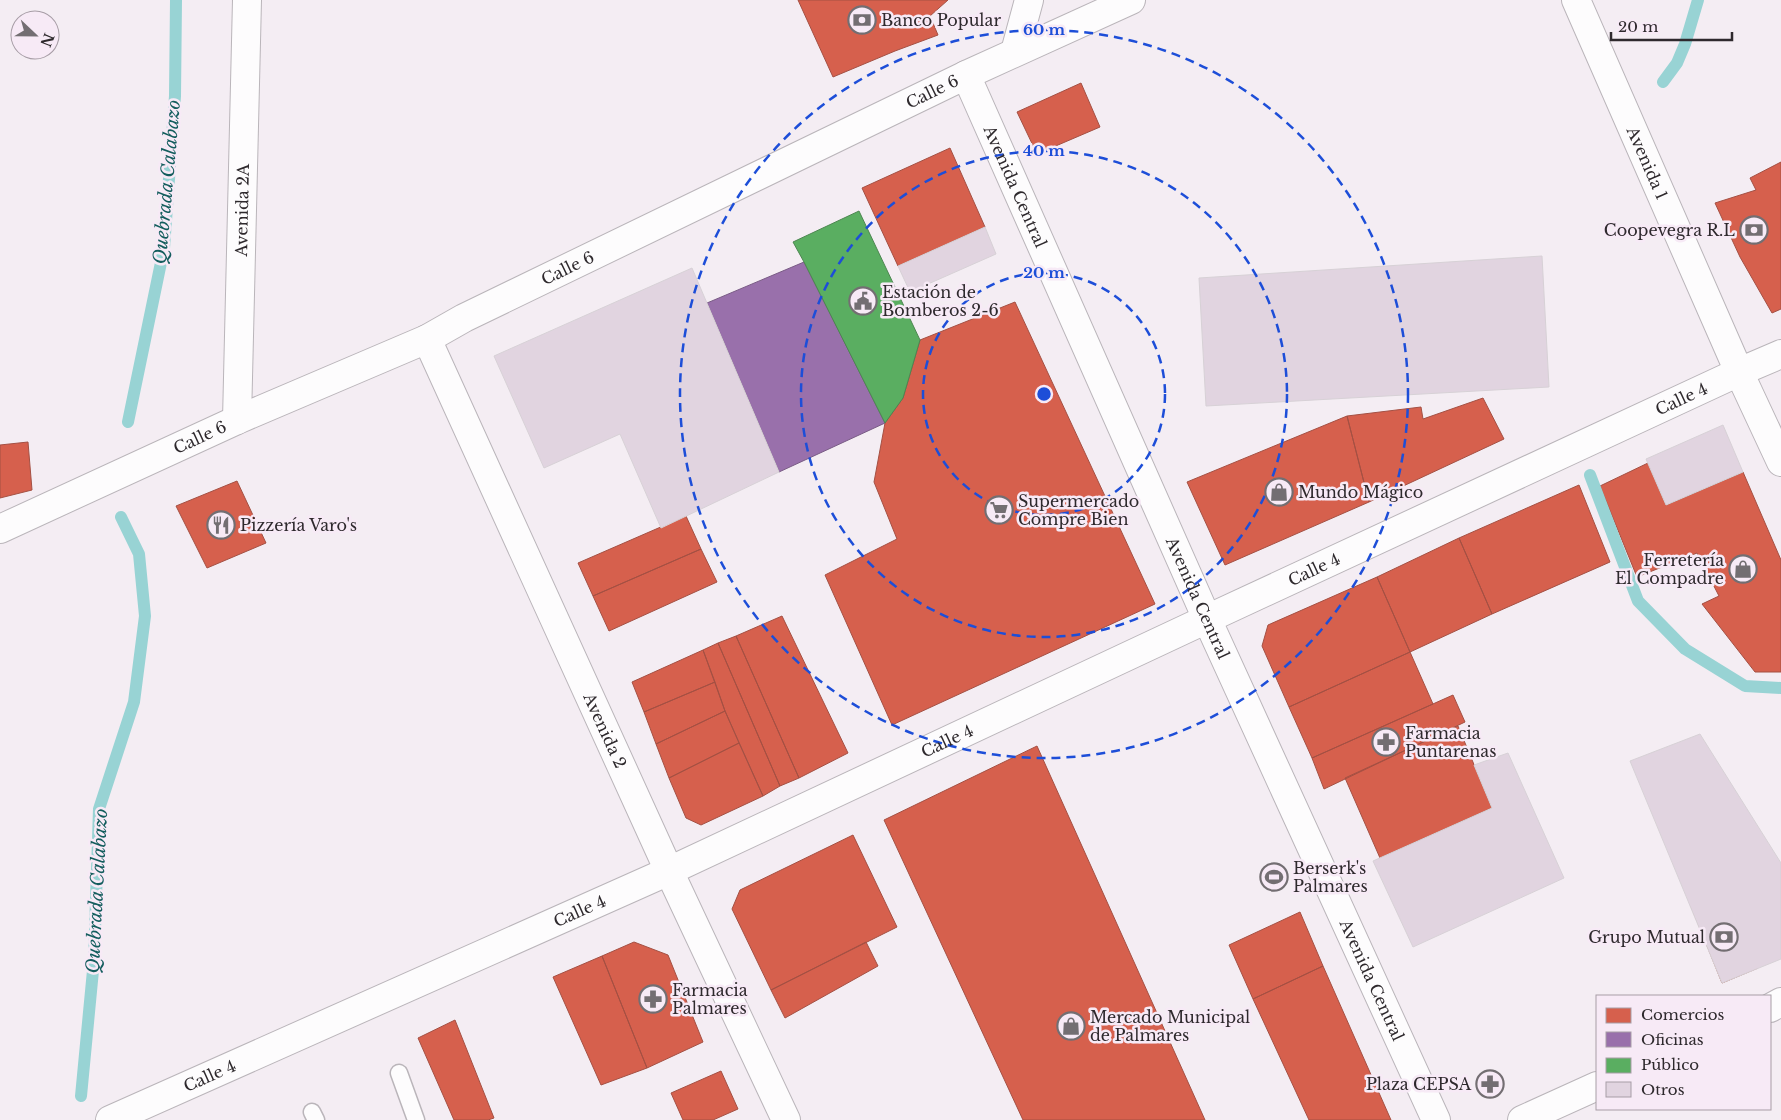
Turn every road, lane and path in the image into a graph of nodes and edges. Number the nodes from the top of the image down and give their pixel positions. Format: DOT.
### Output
graph roads {
  1 [pos="247,0"];
  2 [pos="1029,0"];
  3 [pos="1131,0"];
  4 [pos="1576,0"];
  5 [pos="1015,52"];
  6 [pos="966,74"];
  7 [pos="427,339"];
  8 [pos="1781,354"];
  9 [pos="1739,372"];
  10 [pos="237,420"];
  11 [pos="1781,462"];
  12 [pos="0,529"];
  13 [pos="1207,619"];
  14 [pos="669,871"];
  15 [pos="398,1073"];
  16 [pos="1596,1086"];
  17 [pos="127,1116"];
  18 [pos="416,1120"];
  19 [pos="786,1120"];
  20 [pos="1436,1120"];
  21 [pos="1522,1120"];
  1 -- 10 [label="street, Avenida 2A"];
  2 -- 5 [label="street"];
  3 -- 5 [label="street, Calle 6"];
  4 -- 9 [label="street, Avenida 1"];
  5 -- 6 [label="street, Calle 6"];
  6 -- 7 [label="street, Calle 6"];
  6 -- 13 [label="street, Avenida Central"];
  7 -- 10 [label="street, Calle 6"];
  7 -- 14 [label="street, Avenida 2"];
  8 -- 9 [label="street, Calle 4"];
  9 -- 11 [label="street, Avenida 1"];
  9 -- 13 [label="street, Calle 4"];
  10 -- 12 [label="street, Calle 6"];
  13 -- 14 [label="street, Calle 4"];
  13 -- 20 [label="street, Avenida Central"];
  14 -- 17 [label="street, Calle 4"];
  14 -- 19 [label="street, Avenida 2"];
  15 -- 18 [label="lane"];
  16 -- 21 [label="street"];
}
